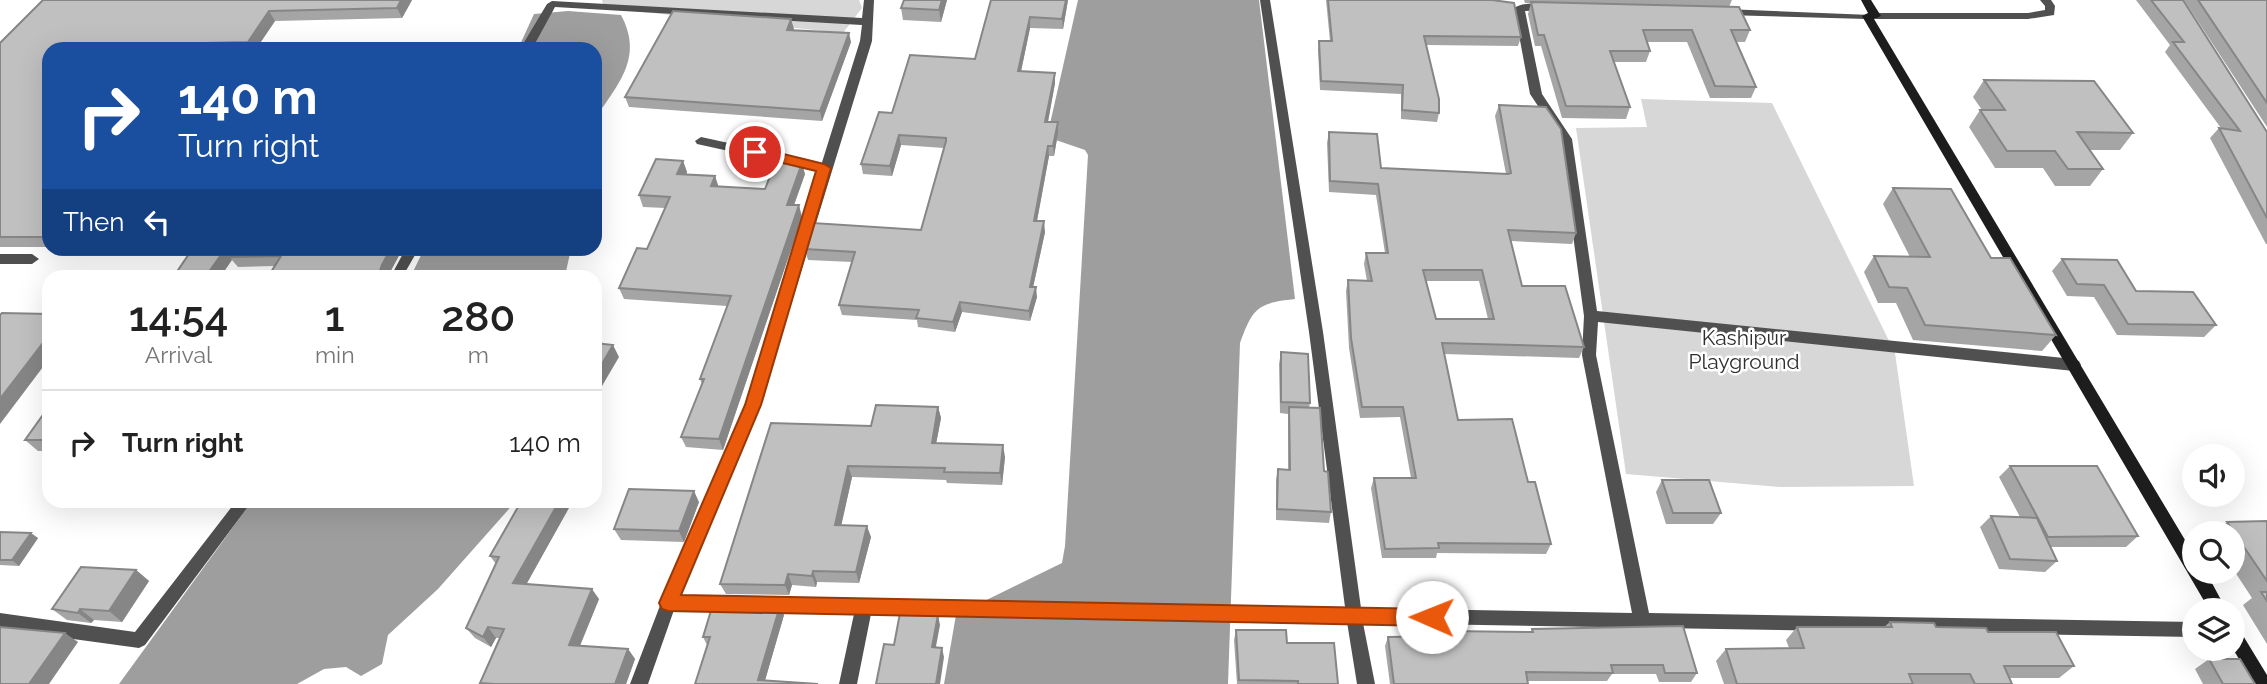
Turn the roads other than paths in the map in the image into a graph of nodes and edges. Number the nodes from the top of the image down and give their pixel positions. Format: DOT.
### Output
graph roads {
  1 [pos="869,0"];
  2 [pos="1265,0"];
  3 [pos="1866,0"];
  4 [pos="2045,0"];
  5 [pos="1560,9"];
  6 [pos="1714,12"];
  7 [pos="1872,16"];
  8 [pos="867,22"];
  9 [pos="530,42"];
  10 [pos="701,141"];
  11 [pos="824,168"];
  12 [pos="0,259"];
  13 [pos="32,259"];
  14 [pos="1591,316"];
  15 [pos="2074,365"];
  16 [pos="240,508"];
  17 [pos="2182,546"];
  18 [pos="668,603"];
  19 [pos="864,607"];
  20 [pos="1354,616"];
  21 [pos="1642,620"];
  22 [pos="0,621"];
  23 [pos="2182,630"];
  24 [pos="2245,654"];
  25 [pos="639,684"];
  26 [pos="848,684"];
  27 [pos="1366,684"];
  28 [pos="2263,684"];
  1 -- 8 [label="street"];
  2 -- 20 [label="street"];
  3 -- 7 [label="street"];
  4 -- 7 [label="street"];
  5 -- 14 [label="street"];
  6 -- 7 [label="street"];
  7 -- 15 [label="street"];
  8 -- 9 [label="street"];
  8 -- 11 [label="street"];
  10 -- 11 [label="street"];
  11 -- 18 [label="street"];
  12 -- 13 [label="street"];
  14 -- 15 [label="street"];
  14 -- 21 [label="street"];
  15 -- 17 [label="street"];
  16 -- 22 [label="street"];
  18 -- 19 [label="street"];
  18 -- 25 [label="street"];
  19 -- 20 [label="street"];
  19 -- 26 [label="street"];
  20 -- 21 [label="street"];
  20 -- 27 [label="street"];
  21 -- 23 [label="street"];
  24 -- 28 [label="street"];
}
